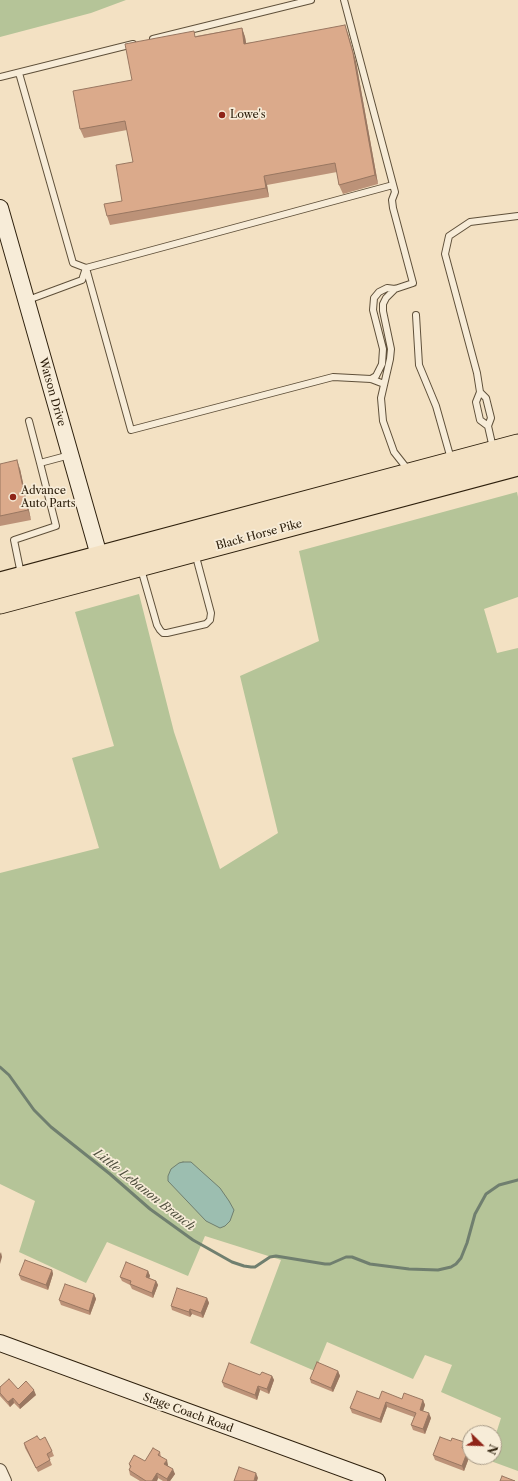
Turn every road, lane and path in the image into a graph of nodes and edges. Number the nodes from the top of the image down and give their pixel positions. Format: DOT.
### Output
graph roads {
  1 [pos="311,0"];
  2 [pos="344,0"];
  3 [pos="149,40"];
  4 [pos="142,42"];
  5 [pos="19,73"];
  6 [pos="0,77"];
  7 [pos="393,185"];
  8 [pos="0,208"];
  9 [pos="518,216"];
  10 [pos="86,268"];
  11 [pos="395,289"];
  12 [pos="26,300"];
  13 [pos="416,315"];
  14 [pos="371,379"];
  15 [pos="384,384"];
  16 [pos="480,392"];
  17 [pos="29,421"];
  18 [pos="488,426"];
  19 [pos="518,445"];
  20 [pos="70,455"];
  21 [pos="494,459"];
  22 [pos="40,463"];
  23 [pos="452,463"];
  24 [pos="518,466"];
  25 [pos="412,474"];
  26 [pos="195,552"];
  27 [pos="102,566"];
  28 [pos="141,566"];
  29 [pos="21,577"];
  30 [pos="0,583"];
  31 [pos="0,603"];
  32 [pos="0,1343"];
  33 [pos="0,1470"];
  34 [pos="5,1481"];
  35 [pos="377,1481"];
  1 -- 3 [label="lane"];
  2 -- 7 [label="lane"];
  4 -- 5 [label="lane"];
  5 -- 6 [label="lane"];
  5 -- 10 [label="lane"];
  7 -- 10 [label="lane"];
  7 -- 11 [label="lane"];
  8 -- 12 [label="street, Watson Drive"];
  9 -- 16 [label="lane"];
  10 -- 12 [label="lane"];
  10 -- 14 [label="lane"];
  11 -- 14 [label="lane"];
  11 -- 15 [label="lane"];
  12 -- 20 [label="street, Watson Drive"];
  13 -- 23 [label="lane"];
  14 -- 15 [label="lane"];
  15 -- 25 [label="lane"];
  16 -- 18 [label="lane"];
  16 -- 18 [label="lane"];
  17 -- 22 [label="lane"];
  18 -- 21 [label="lane"];
  19 -- 21 [label="highway, Black Horse Pike"];
  20 -- 22 [label="lane"];
  20 -- 27 [label="street, Watson Drive"];
  21 -- 23 [label="highway, Black Horse Pike"];
  21 -- 24 [label="highway, Black Horse Pike"];
  21 -- 26 [label="highway, Black Horse Pike"];
  22 -- 29 [label="lane"];
  23 -- 25 [label="highway, Black Horse Pike"];
  25 -- 27 [label="highway, Black Horse Pike"];
  26 -- 28 [label="highway, Black Horse Pike"];
  26 -- 28 [label="lane"];
  27 -- 28 [label="highway, Black Horse Pike"];
  27 -- 29 [label="highway, Black Horse Pike"];
  27 -- 31 [label="highway, Black Horse Pike"];
  29 -- 30 [label="highway, Black Horse Pike"];
  32 -- 35 [label="street, Stage Coach Road"];
  33 -- 34 [label="street"];
}
